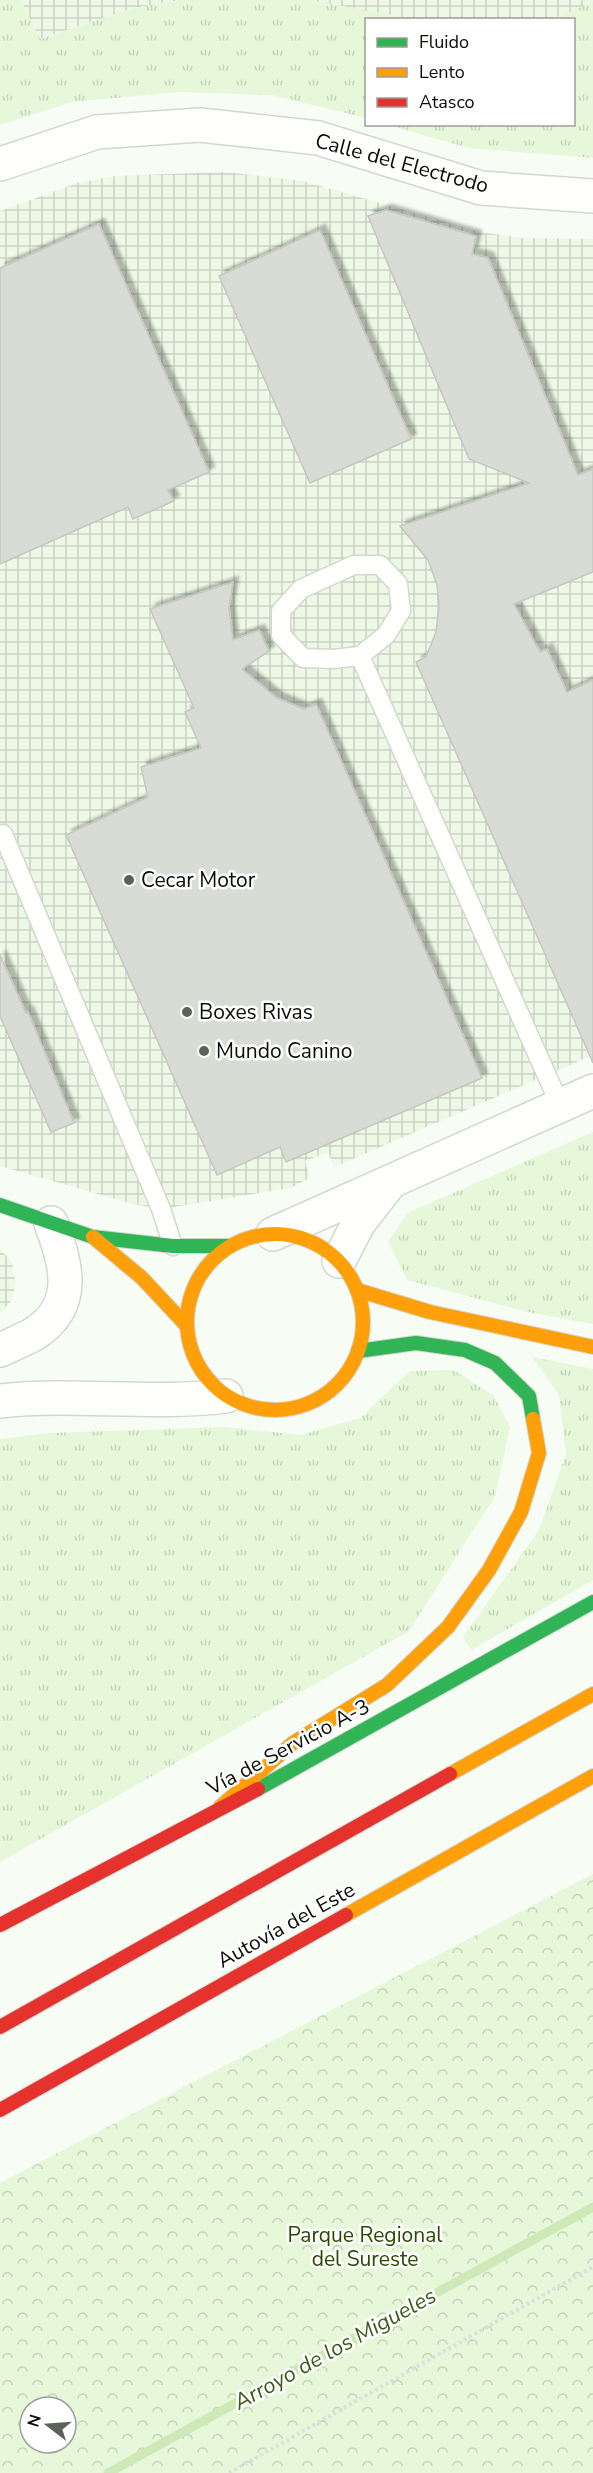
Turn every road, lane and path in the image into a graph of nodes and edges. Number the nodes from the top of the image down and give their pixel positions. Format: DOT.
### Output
graph roads {
  1 [pos="0,164"];
  2 [pos="593,196"];
  3 [pos="360,656"];
  4 [pos="3,834"];
  5 [pos="593,1091"];
  6 [pos="560,1105"];
  7 [pos="392,1180"];
  8 [pos="0,1205"];
  9 [pos="51,1222"];
  10 [pos="273,1234"];
  11 [pos="93,1237"];
  12 [pos="173,1246"];
  13 [pos="230,1246"];
  14 [pos="339,1260"];
  15 [pos="357,1290"];
  16 [pos="186,1325"];
  17 [pos="593,1347"];
  18 [pos="0,1350"];
  19 [pos="358,1351"];
  20 [pos="226,1396"];
  21 [pos="0,1401"];
  22 [pos="593,1602"];
  23 [pos="593,1694"];
  24 [pos="593,1776"];
  25 [pos="220,1807"];
  26 [pos="0,1925"];
  27 [pos="0,2027"];
  28 [pos="0,2110"];
  29 [pos="593,2267"];
  30 [pos="229,2473"];
  1 -- 2 [label="street, Calle del Electrodo"];
  3 -- 3 [label="lane"];
  3 -- 6 [label="lane"];
  4 -- 12 [label="lane"];
  5 -- 6 [label="street"];
  6 -- 7 [label="street"];
  7 -- 10 [label="street"];
  7 -- 14 [label="street"];
  8 -- 9 [label="main road"];
  9 -- 11 [label="main road"];
  9 -- 18 [label="street"];
  10 -- 13 [label="main road"];
  10 -- 14 [label="main road"];
  11 -- 12 [label="main road"];
  11 -- 16 [label="main road"];
  12 -- 13 [label="main road"];
  13 -- 16 [label="main road"];
  14 -- 15 [label="main road"];
  15 -- 17 [label="main road"];
  15 -- 19 [label="main road"];
  16 -- 20 [label="main road"];
  19 -- 20 [label="main road"];
  19 -- 25 [label="main road"];
  20 -- 21 [label="street"];
  22 -- 25 [label="main road, Vía de Servicio A-3"];
  23 -- 27 [label="main road"];
  24 -- 28 [label="main road, Autovía del Este"];
  25 -- 26 [label="main road, Vía de Servicio A-3"];
  29 -- 30 [label="path"];
}
